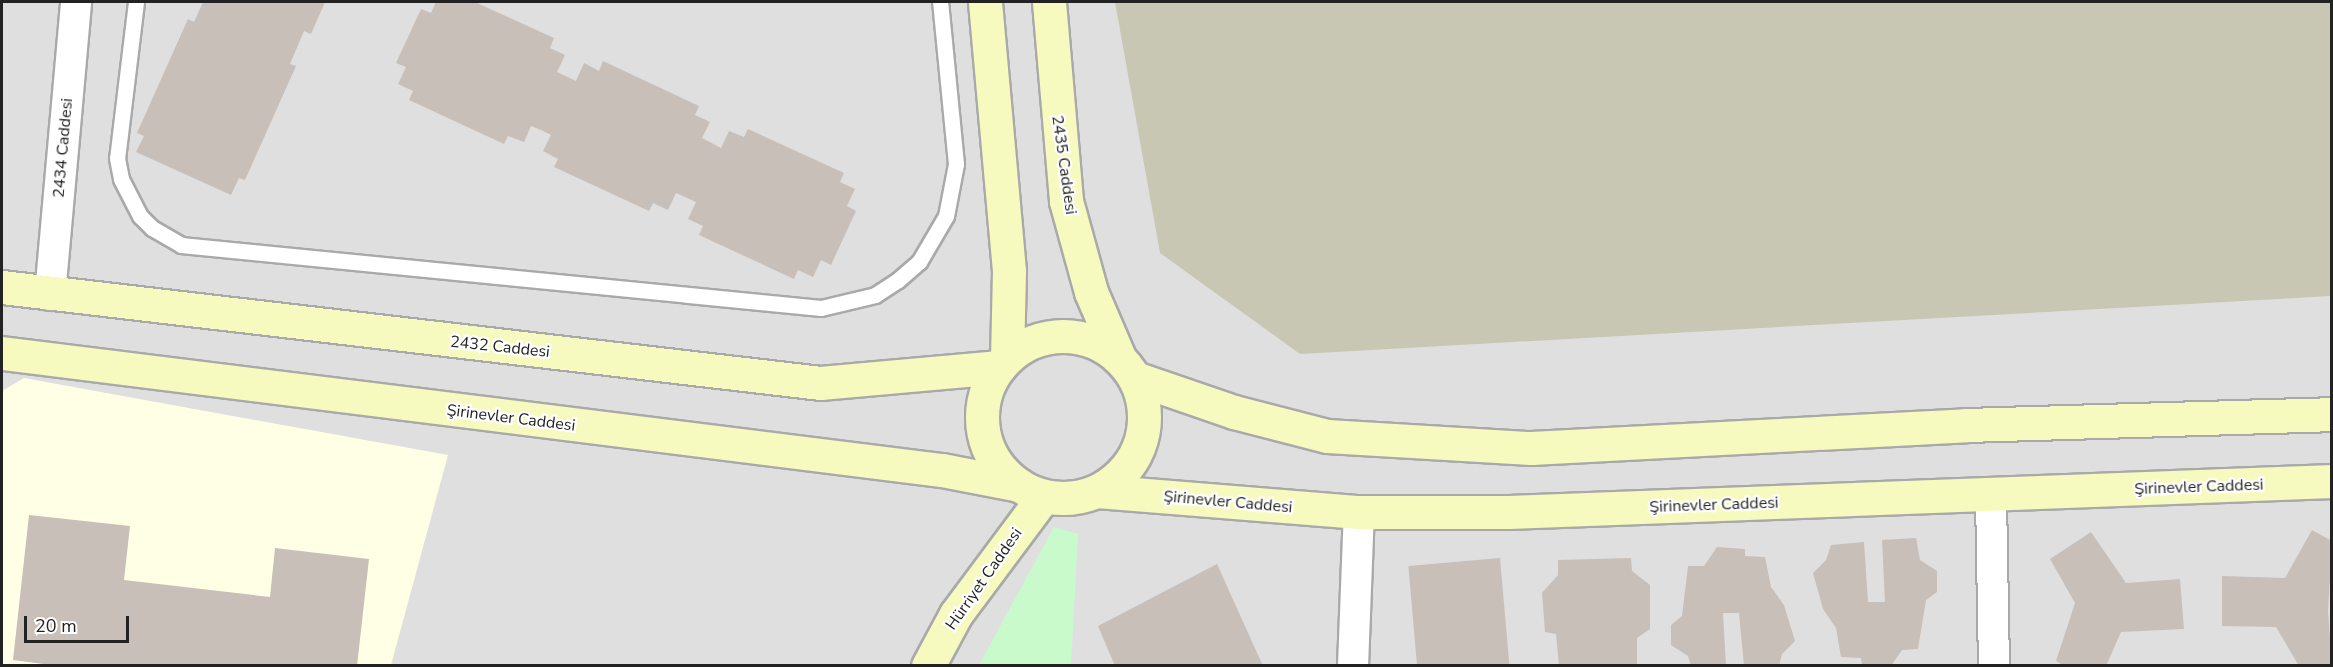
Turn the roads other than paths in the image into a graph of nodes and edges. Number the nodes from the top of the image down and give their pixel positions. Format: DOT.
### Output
graph roads {
  1 [pos="76,2"];
  2 [pos="136,2"];
  3 [pos="940,2"];
  4 [pos="985,2"];
  5 [pos="1049,2"];
  6 [pos="2,287"];
  7 [pos="50,295"];
  8 [pos="2,353"];
  9 [pos="1003,361"];
  10 [pos="1127,368"];
  11 [pos="2331,414"];
  12 [pos="2331,481"];
  13 [pos="1031,491"];
  14 [pos="1096,491"];
  15 [pos="1991,496"];
  16 [pos="1359,512"];
  17 [pos="928,666"];
  18 [pos="1353,666"];
  19 [pos="1994,666"];
  1 -- 7 [label="street, 2434 Caddesi"];
  2 -- 3 [label="lane"];
  4 -- 9 [label="street"];
  5 -- 10 [label="street, 2435 Caddesi"];
  6 -- 7 [label="street, 2432 Caddesi"];
  7 -- 9 [label="street, 2432 Caddesi"];
  8 -- 13 [label="street, Şirinevler Caddesi"];
  9 -- 10 [label="street"];
  9 -- 13 [label="street"];
  10 -- 11 [label="street"];
  10 -- 14 [label="street, Şirinevler Caddesi"];
  12 -- 15 [label="street, Şirinevler Caddesi"];
  13 -- 14 [label="street, Şirinevler Caddesi"];
  13 -- 17 [label="street, Hürriyet Caddesi"];
  14 -- 16 [label="street, Şirinevler Caddesi"];
  15 -- 16 [label="street, Şirinevler Caddesi"];
  15 -- 19 [label="street"];
  16 -- 18 [label="street"];
}
